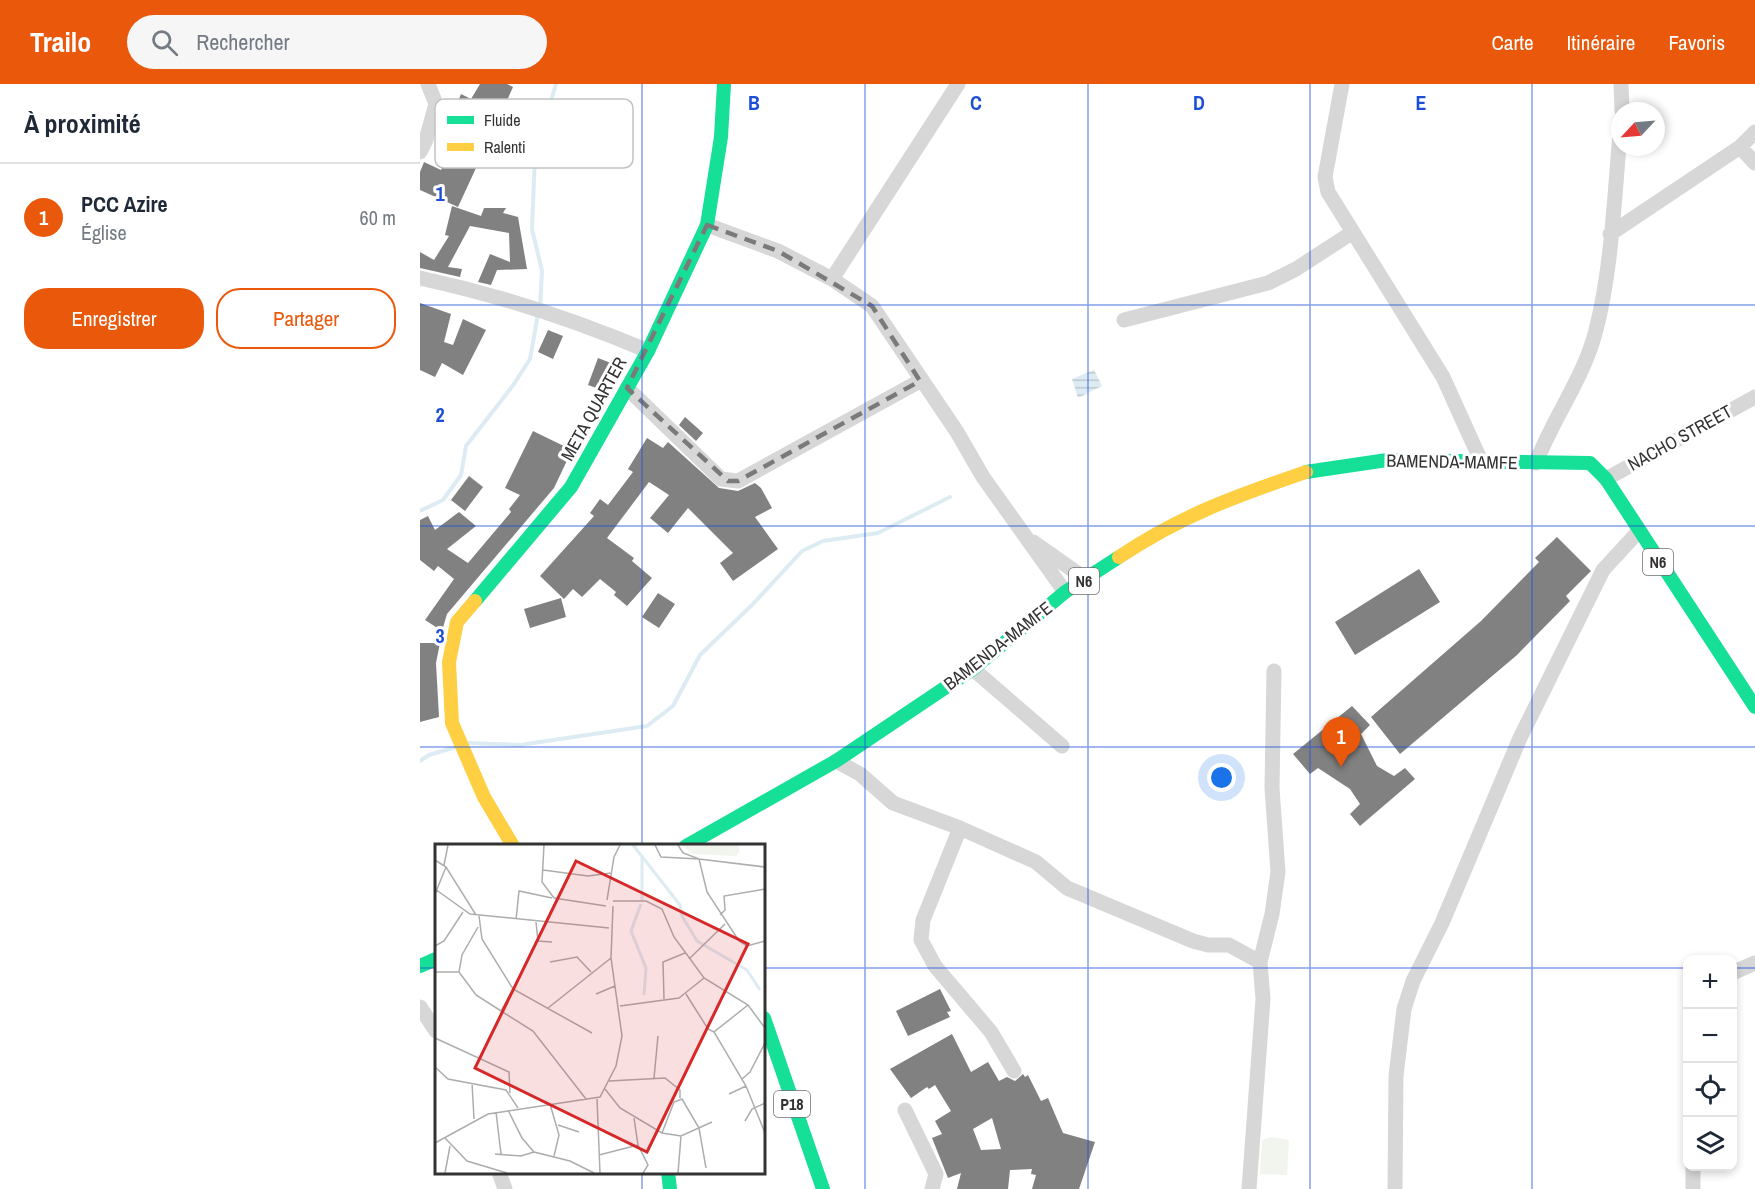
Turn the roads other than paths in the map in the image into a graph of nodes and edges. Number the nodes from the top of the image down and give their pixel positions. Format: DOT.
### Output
graph roads {
  1 [pos="428,84"];
  2 [pos="724,84"];
  3 [pos="958,84"];
  4 [pos="1342,84"];
  5 [pos="1621,84"];
  6 [pos="435,102"];
  7 [pos="1622,102"];
  8 [pos="435,108"];
  9 [pos="1755,132"];
  10 [pos="1740,147"];
  11 [pos="420,152"];
  12 [pos="1618,156"];
  13 [pos="1755,163"];
  14 [pos="707,225"];
  15 [pos="1353,232"];
  16 [pos="1610,234"];
  17 [pos="420,279"];
  18 [pos="832,279"];
  19 [pos="1124,320"];
  20 [pos="648,351"];
  21 [pos="920,381"];
  22 [pos="627,388"];
  23 [pos="1755,397"];
  24 [pos="1537,459"];
  25 [pos="1480,461"];
  26 [pos="1606,479"];
  27 [pos="1638,532"];
  28 [pos="1022,534"];
  29 [pos="1087,580"];
  30 [pos="1065,592"];
  31 [pos="973,669"];
  32 [pos="1274,671"];
  33 [pos="1755,706"];
  34 [pos="1062,746"];
  35 [pos="836,761"];
  36 [pos="960,828"];
  37 [pos="512,844"];
  38 [pos="690,844"];
  39 [pos="435,959"];
  40 [pos="1260,962"];
  41 [pos="1755,963"];
  42 [pos="420,966"];
  43 [pos="1737,971"];
  44 [pos="420,1007"];
  45 [pos="765,1021"];
  46 [pos="435,1030"];
  47 [pos="1014,1071"];
  48 [pos="904,1110"];
  49 [pos="1693,1171"];
  50 [pos="499,1174"];
  51 [pos="668,1174"];
  52 [pos="505,1189"];
  53 [pos="670,1189"];
  54 [pos="823,1189"];
  55 [pos="932,1189"];
  56 [pos="1249,1189"];
  57 [pos="1395,1189"];
  58 [pos="1693,1189"];
  1 -- 6 [label="street"];
  2 -- 14 [label="main road, META QUARTER"];
  3 -- 18 [label="street"];
  4 -- 15 [label="street"];
  5 -- 7 [label="street"];
  8 -- 11 [label="street"];
  9 -- 10 [label="street"];
  10 -- 13 [label="street"];
  10 -- 16 [label="street"];
  12 -- 16 [label="street"];
  14 -- 18 [label="street"];
  14 -- 20 [label="main road, META QUARTER"];
  15 -- 19 [label="street"];
  15 -- 25 [label="street"];
  16 -- 24 [label="street"];
  17 -- 20 [label="street"];
  18 -- 21 [label="street"];
  20 -- 22 [label="main road, META QUARTER"];
  21 -- 22 [label="street"];
  21 -- 28 [label="street"];
  22 -- 37 [label="main road, META QUARTER"];
  23 -- 26 [label="street, NACHO STREET"];
  24 -- 25 [label="main road, BAMENDA-MAMFE / N6"];
  24 -- 26 [label="main road, BAMENDA-MAMFE / N6"];
  25 -- 29 [label="main road, BAMENDA-MAMFE / N6"];
  26 -- 27 [label="main road, BAMENDA-MAMFE / N6"];
  27 -- 33 [label="main road, BAMENDA-MAMFE / N6"];
  27 -- 57 [label="street"];
  28 -- 29 [label="street"];
  28 -- 30 [label="street"];
  29 -- 30 [label="main road, BAMENDA-MAMFE / N6"];
  30 -- 31 [label="main road, BAMENDA-MAMFE / N6"];
  31 -- 34 [label="street"];
  31 -- 35 [label="main road, BAMENDA-MAMFE / N6"];
  32 -- 40 [label="street"];
  35 -- 36 [label="street"];
  35 -- 38 [label="main road, BAMENDA-MAMFE / N6"];
  36 -- 40 [label="street"];
  36 -- 47 [label="street"];
  39 -- 42 [label="main road"];
  40 -- 56 [label="street"];
  41 -- 43 [label="street"];
  44 -- 46 [label="street"];
  45 -- 54 [label="main road, P18"];
  48 -- 55 [label="street"];
  49 -- 58 [label="street"];
  50 -- 52 [label="street"];
  51 -- 53 [label="main road"];
}
